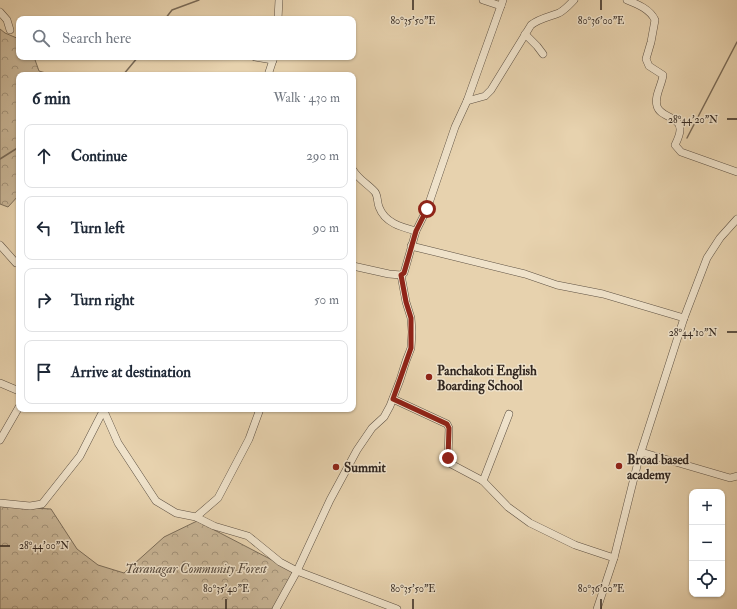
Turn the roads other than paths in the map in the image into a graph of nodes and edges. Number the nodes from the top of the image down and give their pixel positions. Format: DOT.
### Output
graph roads {
  1 [pos="279,0"];
  2 [pos="483,0"];
  3 [pos="574,0"];
  4 [pos="627,0"];
  5 [pos="502,3"];
  6 [pos="0,12"];
  7 [pos="278,16"];
  8 [pos="10,30"];
  9 [pos="525,34"];
  10 [pos="543,54"];
  11 [pos="273,60"];
  12 [pos="269,72"];
  13 [pos="467,101"];
  14 [pos="737,172"];
  15 [pos="356,174"];
  16 [pos="737,218"];
  17 [pos="416,231"];
  18 [pos="0,245"];
  19 [pos="411,246"];
  20 [pos="16,262"];
  21 [pos="356,267"];
  22 [pos="401,275"];
  23 [pos="684,318"];
  24 [pos="0,383"];
  25 [pos="16,390"];
  26 [pos="393,399"];
  27 [pos="16,412"];
  28 [pos="102,412"];
  29 [pos="104,412"];
  30 [pos="259,412"];
  31 [pos="509,414"];
  32 [pos="0,440"];
  33 [pos="641,452"];
  34 [pos="737,476"];
  35 [pos="483,481"];
  36 [pos="0,503"];
  37 [pos="196,517"];
  38 [pos="614,558"];
  39 [pos="297,571"];
  40 [pos="276,609"];
  41 [pos="398,609"];
  42 [pos="597,609"];
  1 -- 7 [label="street"];
  2 -- 5 [label="street"];
  3 -- 9 [label="street"];
  4 -- 14 [label="street"];
  5 -- 13 [label="street"];
  6 -- 8 [label="street"];
  9 -- 10 [label="street"];
  9 -- 13 [label="street"];
  11 -- 12 [label="street"];
  13 -- 17 [label="street"];
  15 -- 17 [label="street"];
  16 -- 23 [label="street"];
  17 -- 19 [label="street"];
  18 -- 20 [label="street"];
  19 -- 22 [label="street"];
  19 -- 23 [label="street"];
  21 -- 22 [label="street"];
  22 -- 26 [label="street"];
  23 -- 33 [label="street"];
  24 -- 25 [label="street"];
  26 -- 35 [label="street"];
  26 -- 39 [label="street"];
  27 -- 32 [label="street"];
  28 -- 36 [label="street"];
  29 -- 37 [label="street"];
  30 -- 37 [label="street"];
  31 -- 35 [label="street"];
  33 -- 34 [label="street"];
  33 -- 38 [label="street"];
  35 -- 38 [label="street"];
  37 -- 39 [label="street"];
  38 -- 42 [label="street"];
  39 -- 40 [label="street"];
  39 -- 41 [label="street"];
}
